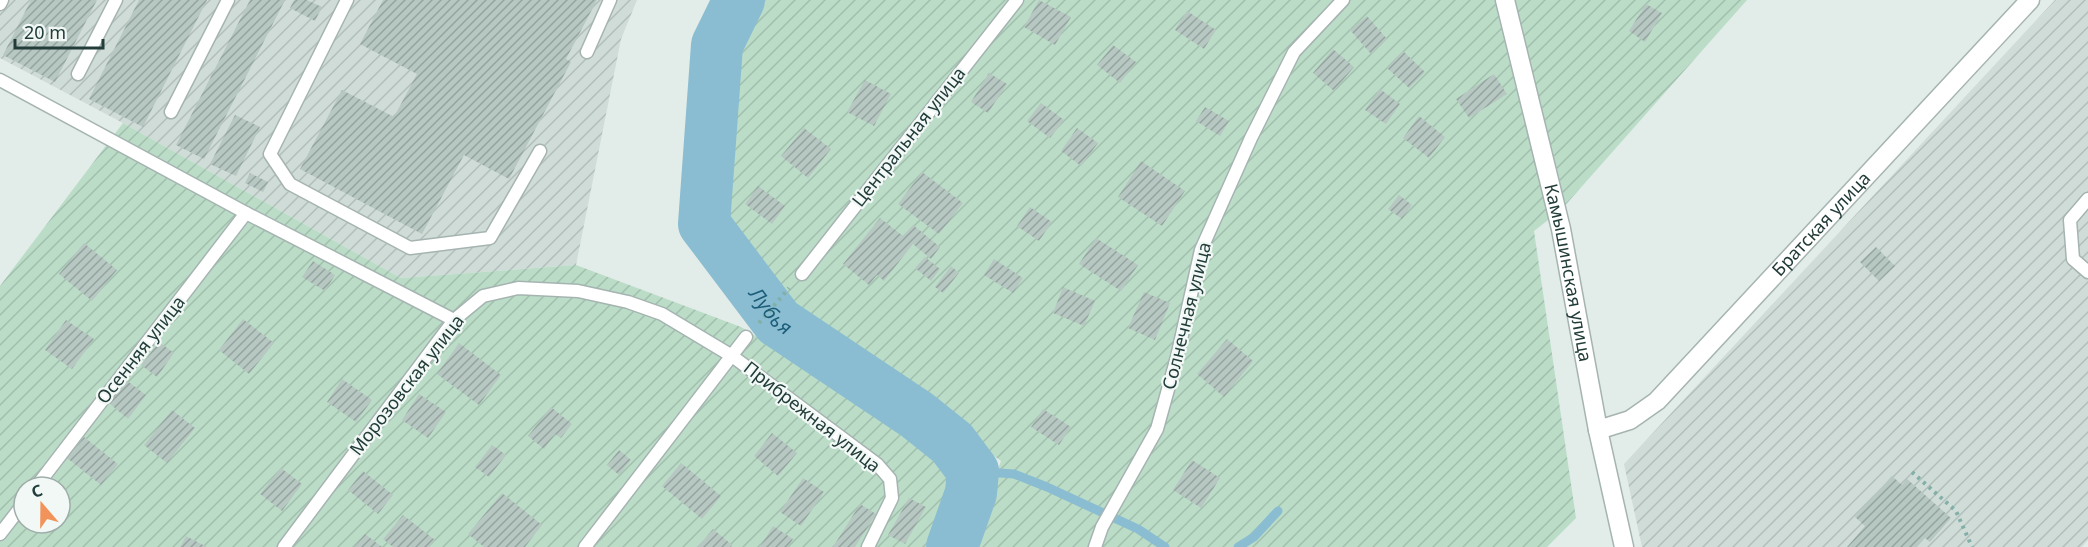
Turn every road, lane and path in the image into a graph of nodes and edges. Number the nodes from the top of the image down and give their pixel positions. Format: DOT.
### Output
graph roads {
  1 [pos="2,0"];
  2 [pos="116,0"];
  3 [pos="228,0"];
  4 [pos="347,0"];
  5 [pos="610,0"];
  6 [pos="1017,0"];
  7 [pos="1343,0"];
  8 [pos="1504,0"];
  9 [pos="2030,0"];
  10 [pos="0,4"];
  11 [pos="587,52"];
  12 [pos="78,74"];
  13 [pos="0,80"];
  14 [pos="171,112"];
  15 [pos="540,151"];
  16 [pos="2088,199"];
  17 [pos="246,213"];
  18 [pos="2088,272"];
  19 [pos="802,274"];
  20 [pos="454,320"];
  21 [pos="746,337"];
  22 [pos="732,356"];
  23 [pos="1598,430"];
  24 [pos="1912,472"];
  25 [pos="45,475"];
  26 [pos="12,518"];
  27 [pos="0,534"];
  28 [pos="284,547"];
  29 [pos="585,547"];
  30 [pos="868,547"];
  31 [pos="1095,547"];
  32 [pos="1624,547"];
  33 [pos="1972,547"];
  1 -- 10 [label="lane"];
  2 -- 12 [label="lane"];
  3 -- 14 [label="lane"];
  4 -- 15 [label="lane"];
  5 -- 11 [label="lane"];
  6 -- 19 [label="lane, Центральная улица"];
  7 -- 31 [label="lane, Солнечная улица"];
  8 -- 23 [label="street, Камышинская улица"];
  9 -- 23 [label="street, Братская улица"];
  13 -- 17 [label="lane"];
  16 -- 18 [label="lane"];
  17 -- 20 [label="lane"];
  17 -- 25 [label="lane, Осенняя улица"];
  19 -- 21 [label="path"];
  20 -- 22 [label="lane, Морозовская улица"];
  20 -- 28 [label="lane, Морозовская улица"];
  21 -- 22 [label="lane"];
  22 -- 29 [label="lane"];
  22 -- 30 [label="lane, Прибрежная улица"];
  23 -- 32 [label="street, Камышинская улица"];
  24 -- 33 [label="path"];
  26 -- 27 [label="lane"];
}
